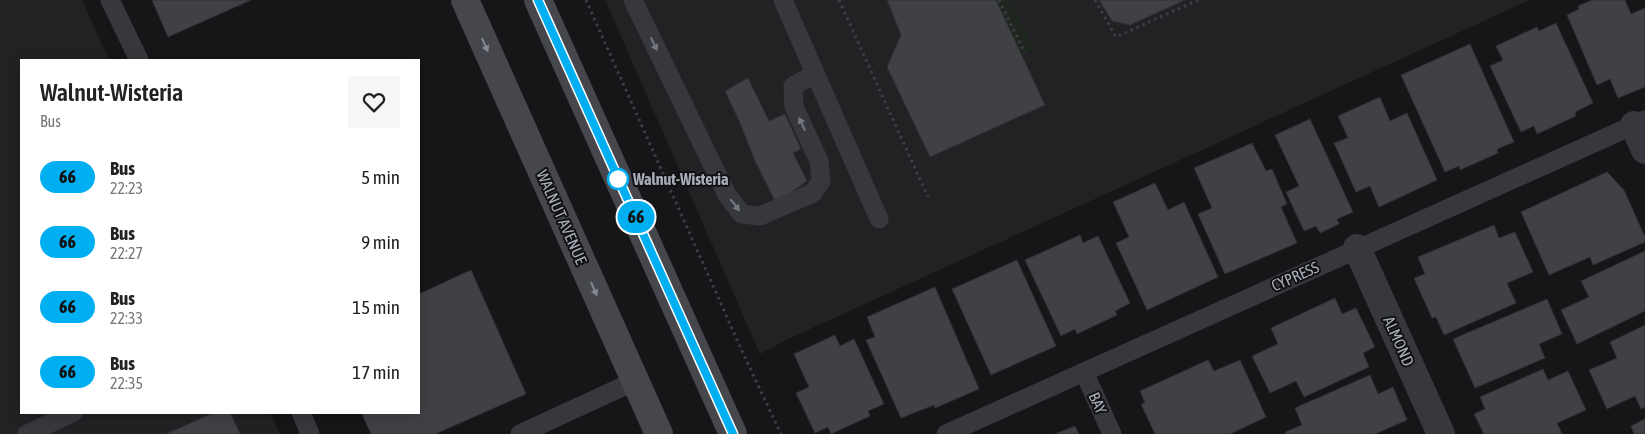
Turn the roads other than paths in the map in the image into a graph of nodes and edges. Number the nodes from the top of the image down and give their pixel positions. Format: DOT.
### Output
graph roads {
  1 [pos="110,0"];
  2 [pos="465,0"];
  3 [pos="538,0"];
  4 [pos="633,0"];
  5 [pos="783,0"];
  6 [pos="139,59"];
  7 [pos="816,74"];
  8 [pos="1639,123"];
  9 [pos="1645,150"];
  10 [pos="879,218"];
  11 [pos="1357,248"];
  12 [pos="1084,372"];
  13 [pos="635,381"];
  14 [pos="70,414"];
  15 [pos="302,414"];
  16 [pos="27,434"];
  17 [pos="310,434"];
  18 [pos="520,434"];
  19 [pos="659,434"];
  20 [pos="734,434"];
  21 [pos="946,434"];
  22 [pos="1112,434"];
  23 [pos="1441,434"];
  1 -- 6 [label="lane"];
  2 -- 13 [label="main road, WALNUT AVENUE, one-way"];
  3 -- 20 [label="main road"];
  4 -- 7 [label="lane, one-way"];
  5 -- 7 [label="lane"];
  7 -- 10 [label="lane"];
  8 -- 9 [label="street"];
  8 -- 11 [label="lane, CYPRESS"];
  11 -- 12 [label="lane, CYPRESS"];
  11 -- 23 [label="street, ALMOND"];
  12 -- 21 [label="lane, CYPRESS"];
  12 -- 22 [label="lane, BAY"];
  13 -- 18 [label="lane"];
  13 -- 19 [label="main road, WALNUT AVENUE"];
  14 -- 16 [label="lane"];
  15 -- 17 [label="lane"];
}
